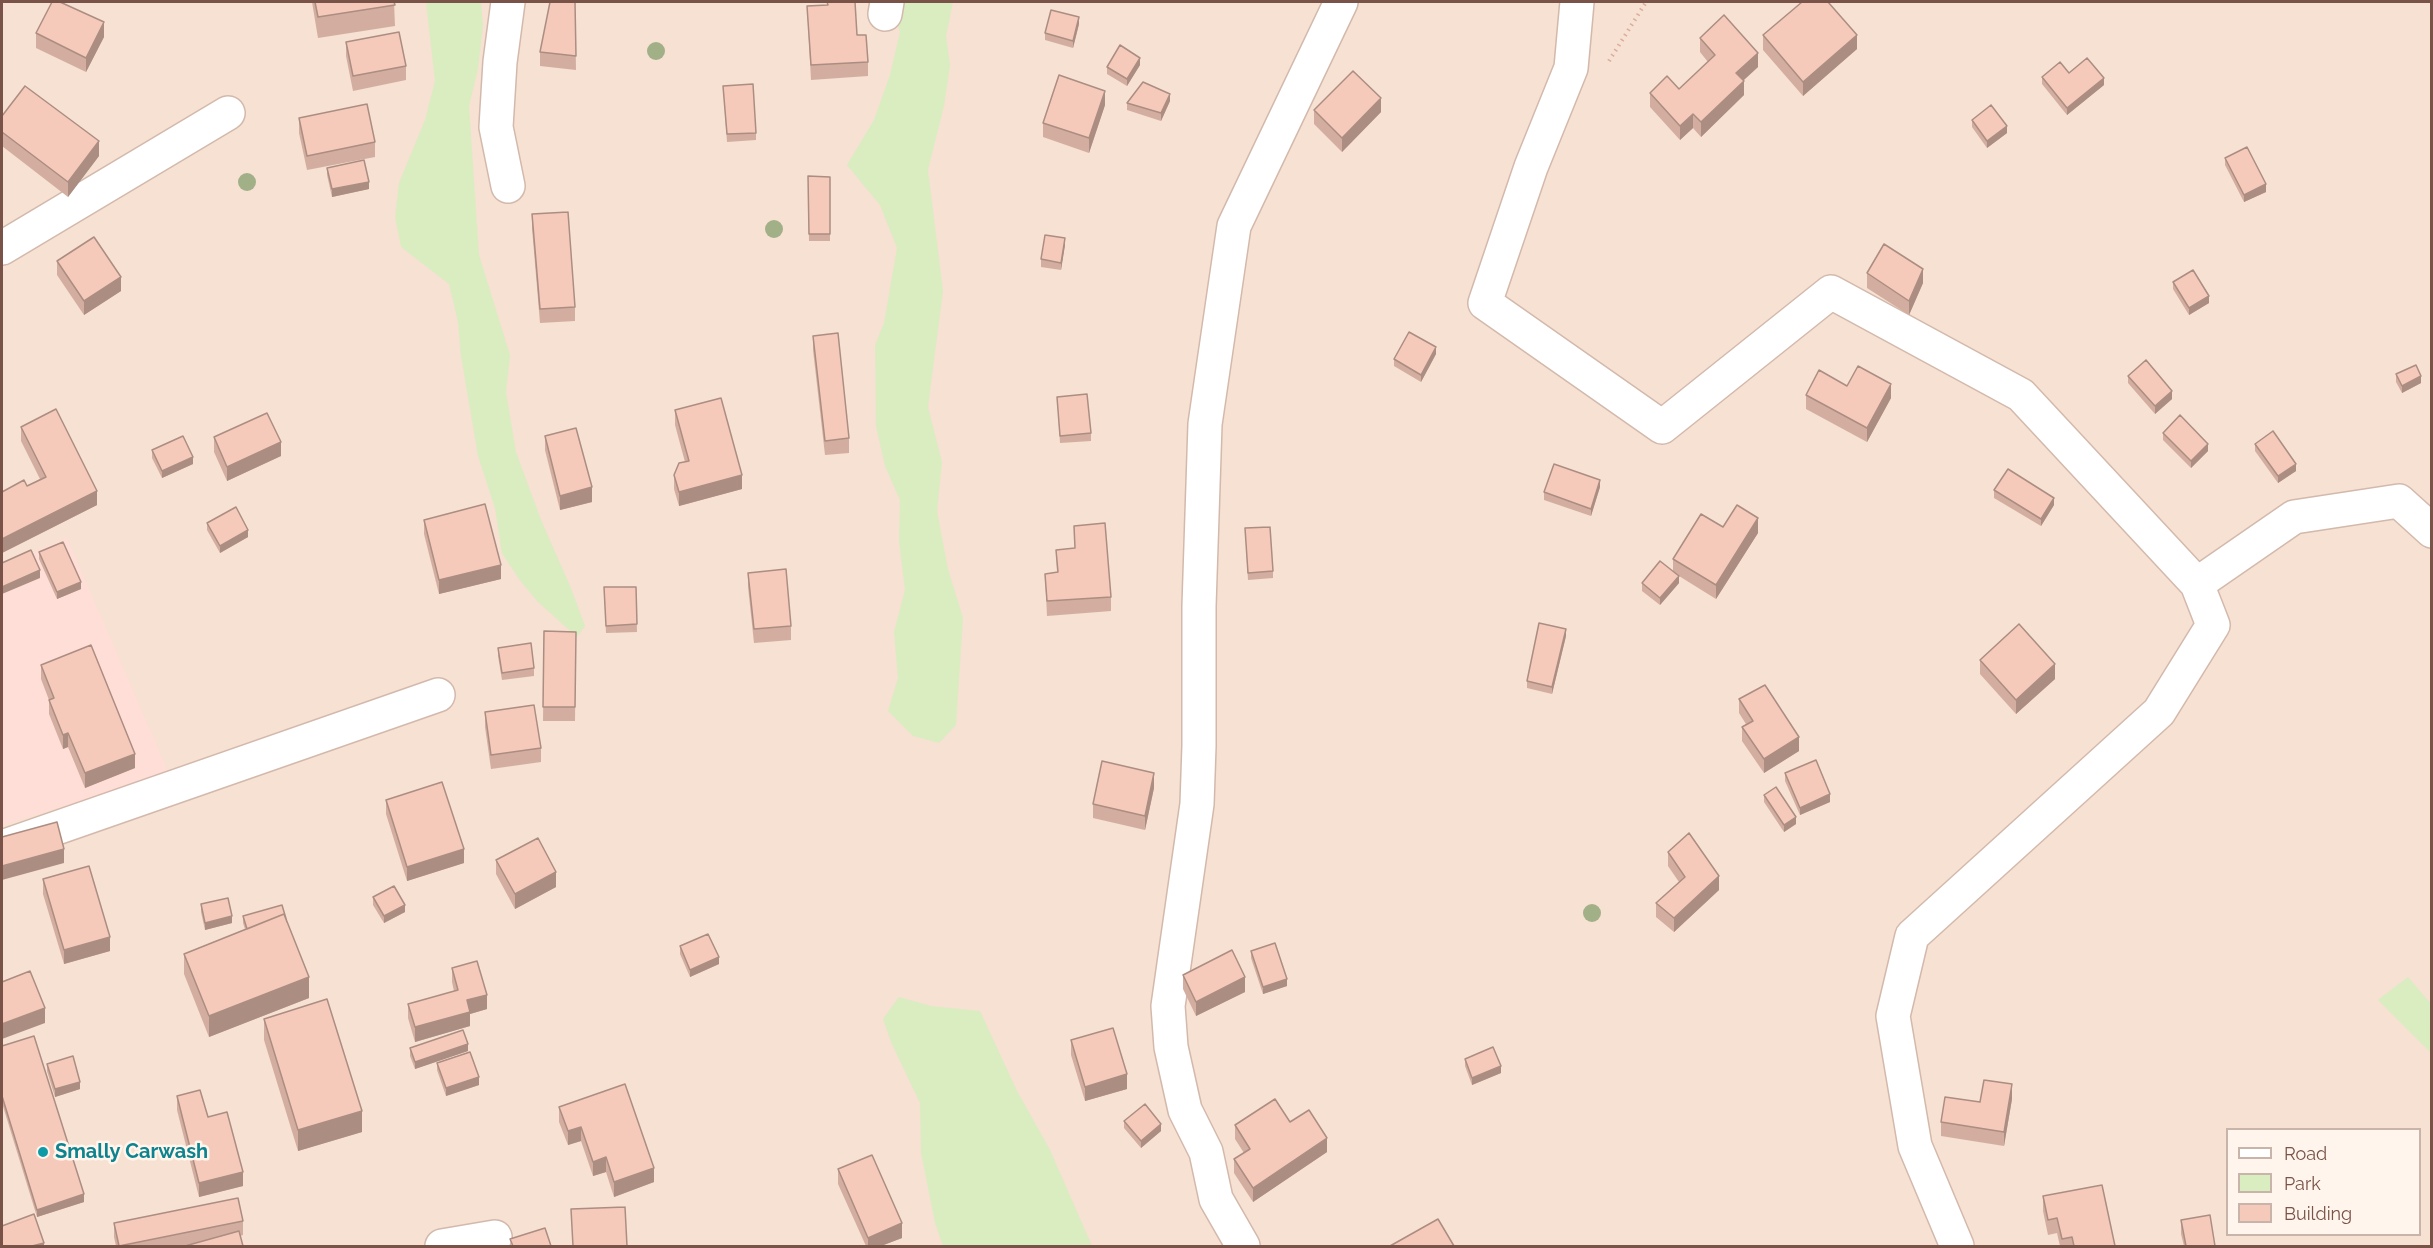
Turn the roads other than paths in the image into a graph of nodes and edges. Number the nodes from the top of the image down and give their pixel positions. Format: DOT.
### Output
graph roads {
  1 [pos="508,2"];
  2 [pos="1341,2"];
  3 [pos="1577,2"];
  4 [pos="228,114"];
  5 [pos="508,186"];
  6 [pos="2,248"];
  7 [pos="2432,531"];
  8 [pos="2197,584"];
  9 [pos="438,695"];
  10 [pos="2,847"];
  11 [pos="495,1237"];
  12 [pos="442,1246"];
  13 [pos="1243,1246"];
  14 [pos="1957,1246"];
  1 -- 5 [label="street"];
  2 -- 13 [label="street"];
  3 -- 8 [label="street"];
  4 -- 6 [label="street"];
  7 -- 8 [label="street"];
  8 -- 14 [label="street"];
  9 -- 10 [label="street"];
  11 -- 12 [label="street"];
}
